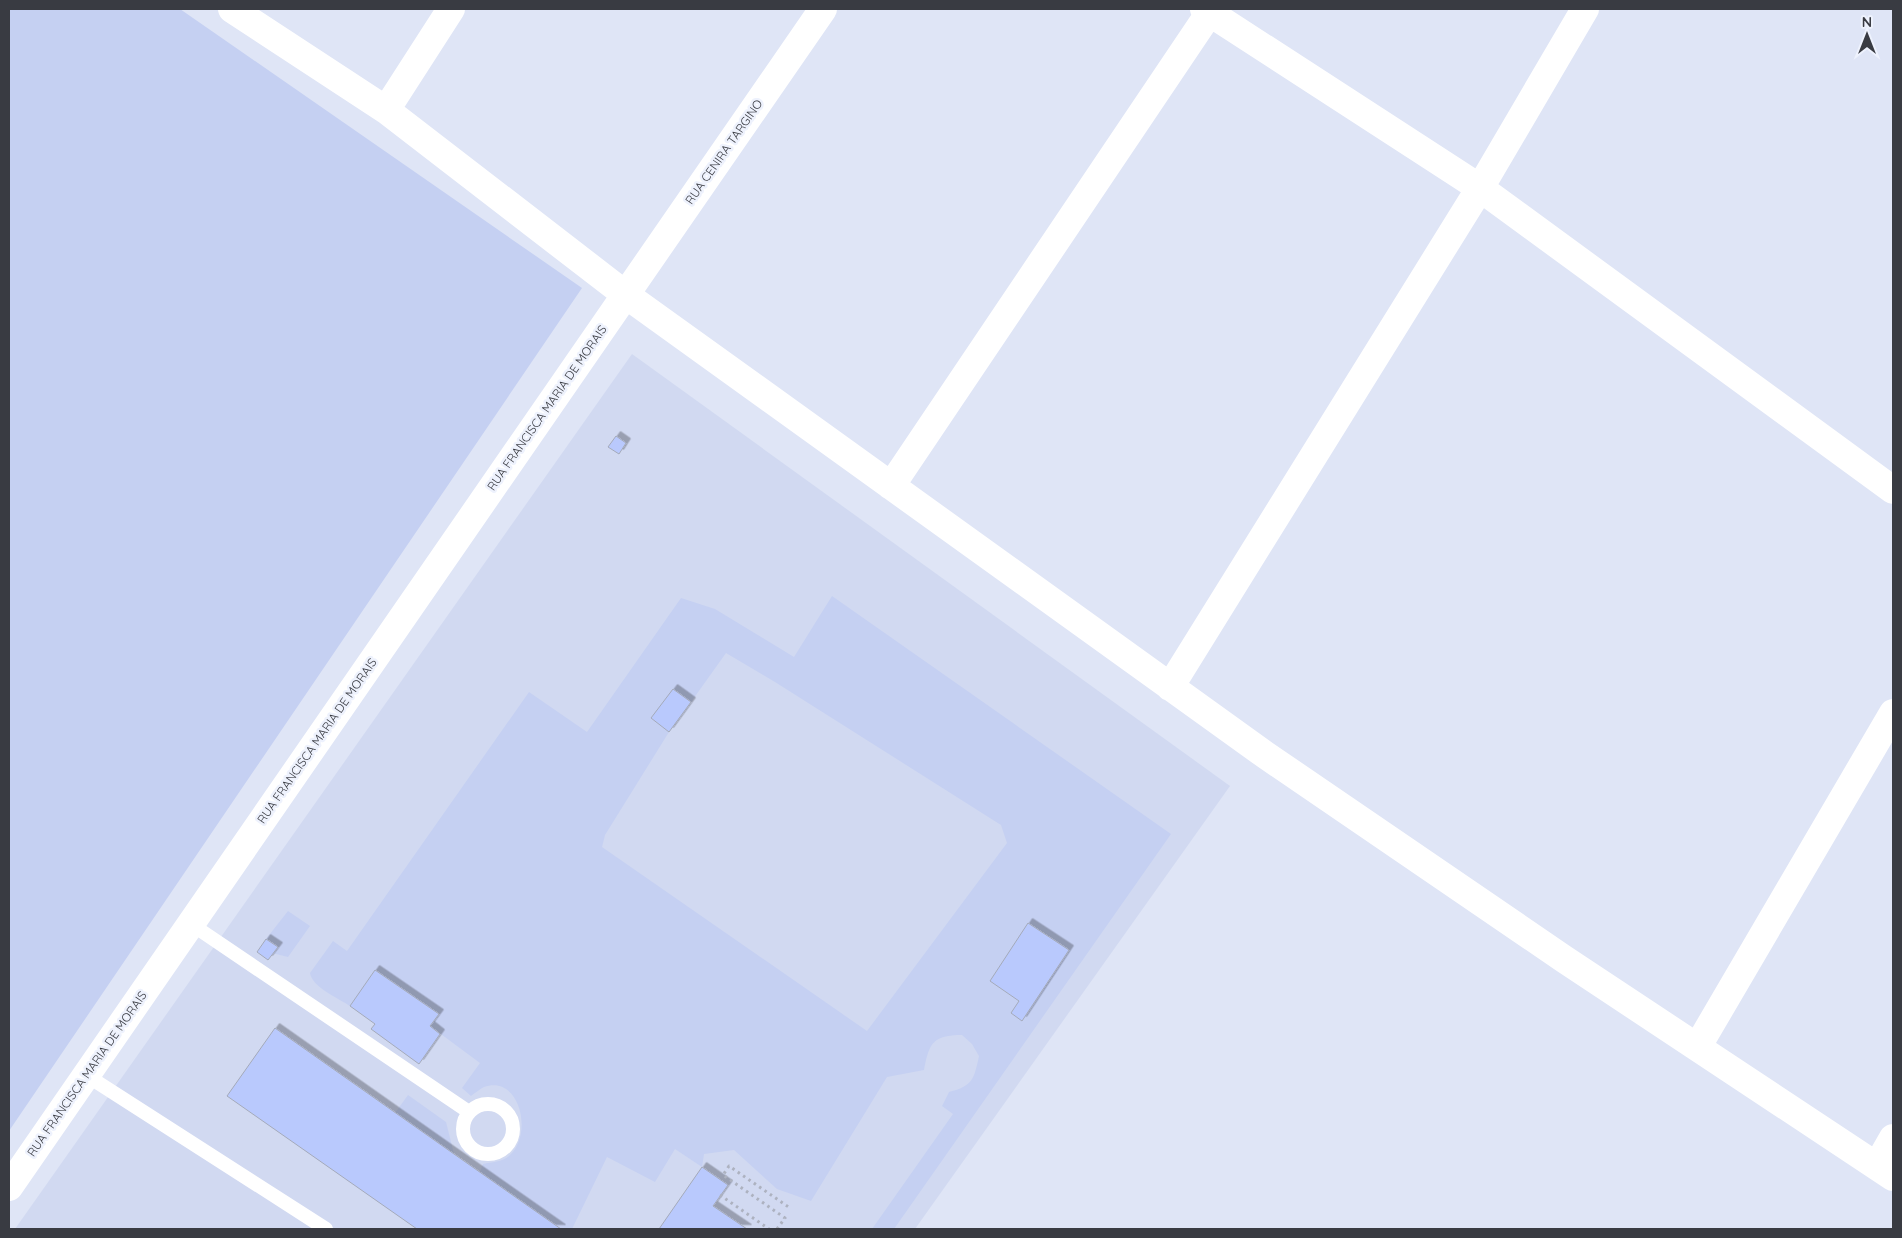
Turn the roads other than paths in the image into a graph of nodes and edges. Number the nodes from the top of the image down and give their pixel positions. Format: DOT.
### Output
graph roads {
  1 [pos="232,9"];
  2 [pos="451,9"];
  3 [pos="823,9"];
  4 [pos="1585,9"];
  5 [pos="1209,10"];
  6 [pos="386,110"];
  7 [pos="1480,188"];
  8 [pos="626,295"];
  9 [pos="891,486"];
  10 [pos="1893,490"];
  11 [pos="1170,688"];
  12 [pos="1893,712"];
  13 [pos="191,924"];
  14 [pos="1698,1046"];
  15 [pos="86,1075"];
  16 [pos="469,1112"];
  17 [pos="1893,1138"];
  18 [pos="1885,1171"];
  19 [pos="9,1188"];
  20 [pos="326,1229"];
  1 -- 6 [label="street"];
  2 -- 6 [label="street"];
  3 -- 8 [label="street, RUA CENIRA TARGINO"];
  4 -- 7 [label="street"];
  5 -- 7 [label="street"];
  5 -- 9 [label="street"];
  6 -- 8 [label="street"];
  7 -- 10 [label="street"];
  7 -- 11 [label="street"];
  8 -- 9 [label="street"];
  8 -- 13 [label="street, RUA FRANCISCA MARIA DE MORAIS"];
  9 -- 11 [label="street"];
  11 -- 14 [label="street"];
  12 -- 14 [label="street"];
  13 -- 15 [label="street, RUA FRANCISCA MARIA DE MORAIS"];
  13 -- 16 [label="lane"];
  14 -- 18 [label="street"];
  15 -- 19 [label="street, RUA FRANCISCA MARIA DE MORAIS"];
  15 -- 20 [label="lane"];
  17 -- 18 [label="street"];
}
